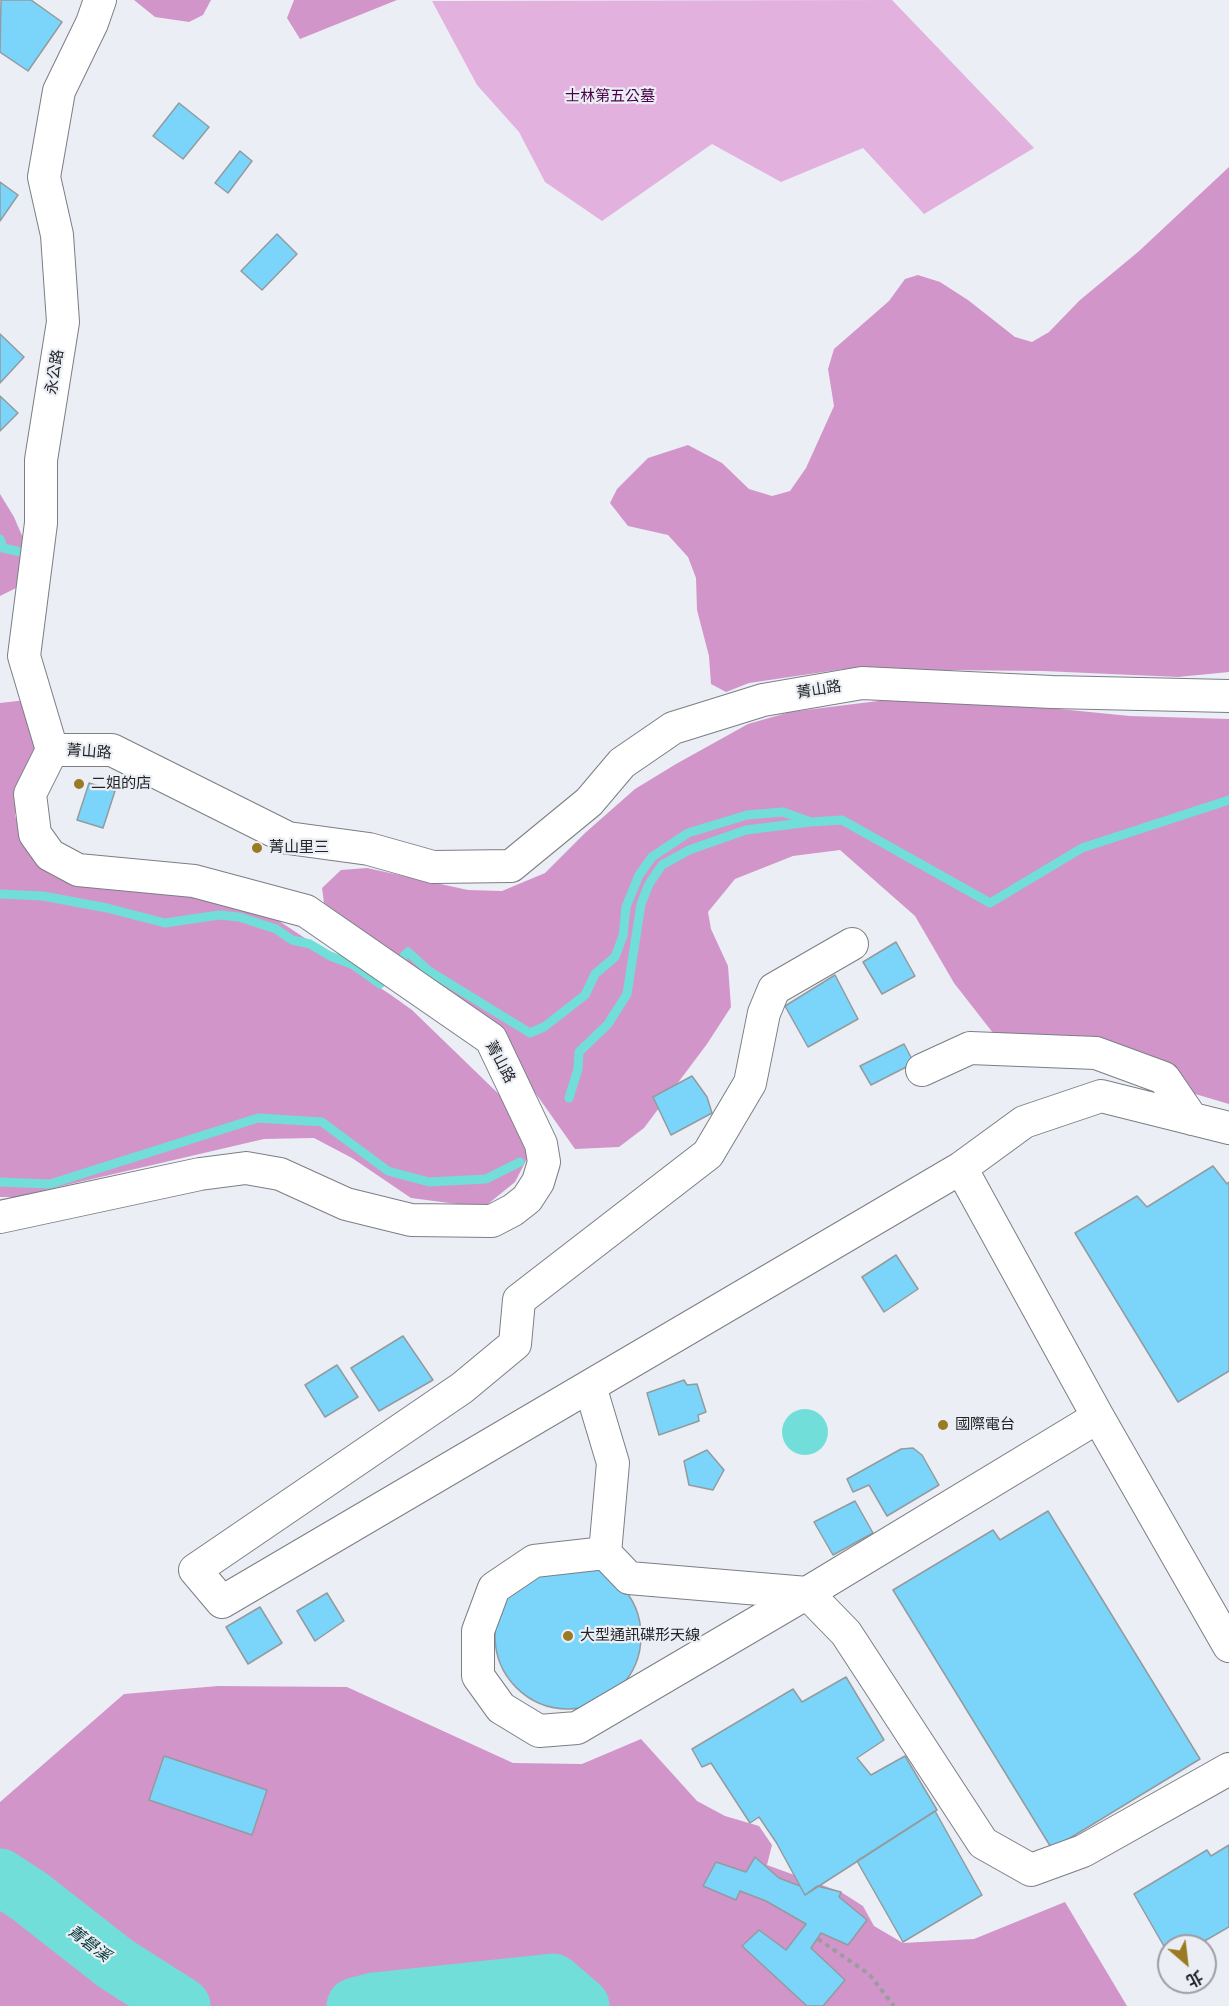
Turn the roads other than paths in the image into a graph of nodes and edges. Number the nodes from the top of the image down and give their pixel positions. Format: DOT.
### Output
graph roads {
  1 [pos="100,0"];
  2 [pos="1229,696"];
  3 [pos="52,750"];
  4 [pos="852,944"];
  5 [pos="922,1070"];
  6 [pos="1192,1119"];
  7 [pos="1229,1128"];
  8 [pos="960,1168"];
  9 [pos="0,1217"];
  10 [pos="590,1386"];
  11 [pos="1098,1417"];
  12 [pos="605,1553"];
  13 [pos="807,1593"];
  14 [pos="1229,1646"];
  15 [pos="1229,1769"];
  1 -- 3 [label="street, 永公路"];
  2 -- 3 [label="street, 菁山路"];
  3 -- 9 [label="street, 菁山路"];
  4 -- 10 [label="street"];
  5 -- 6 [label="street"];
  6 -- 7 [label="street"];
  6 -- 8 [label="street"];
  8 -- 10 [label="street"];
  8 -- 11 [label="street"];
  10 -- 12 [label="street"];
  11 -- 13 [label="street"];
  11 -- 14 [label="street"];
  12 -- 13 [label="street"];
  12 -- 13 [label="street"];
  13 -- 15 [label="street"];
}
